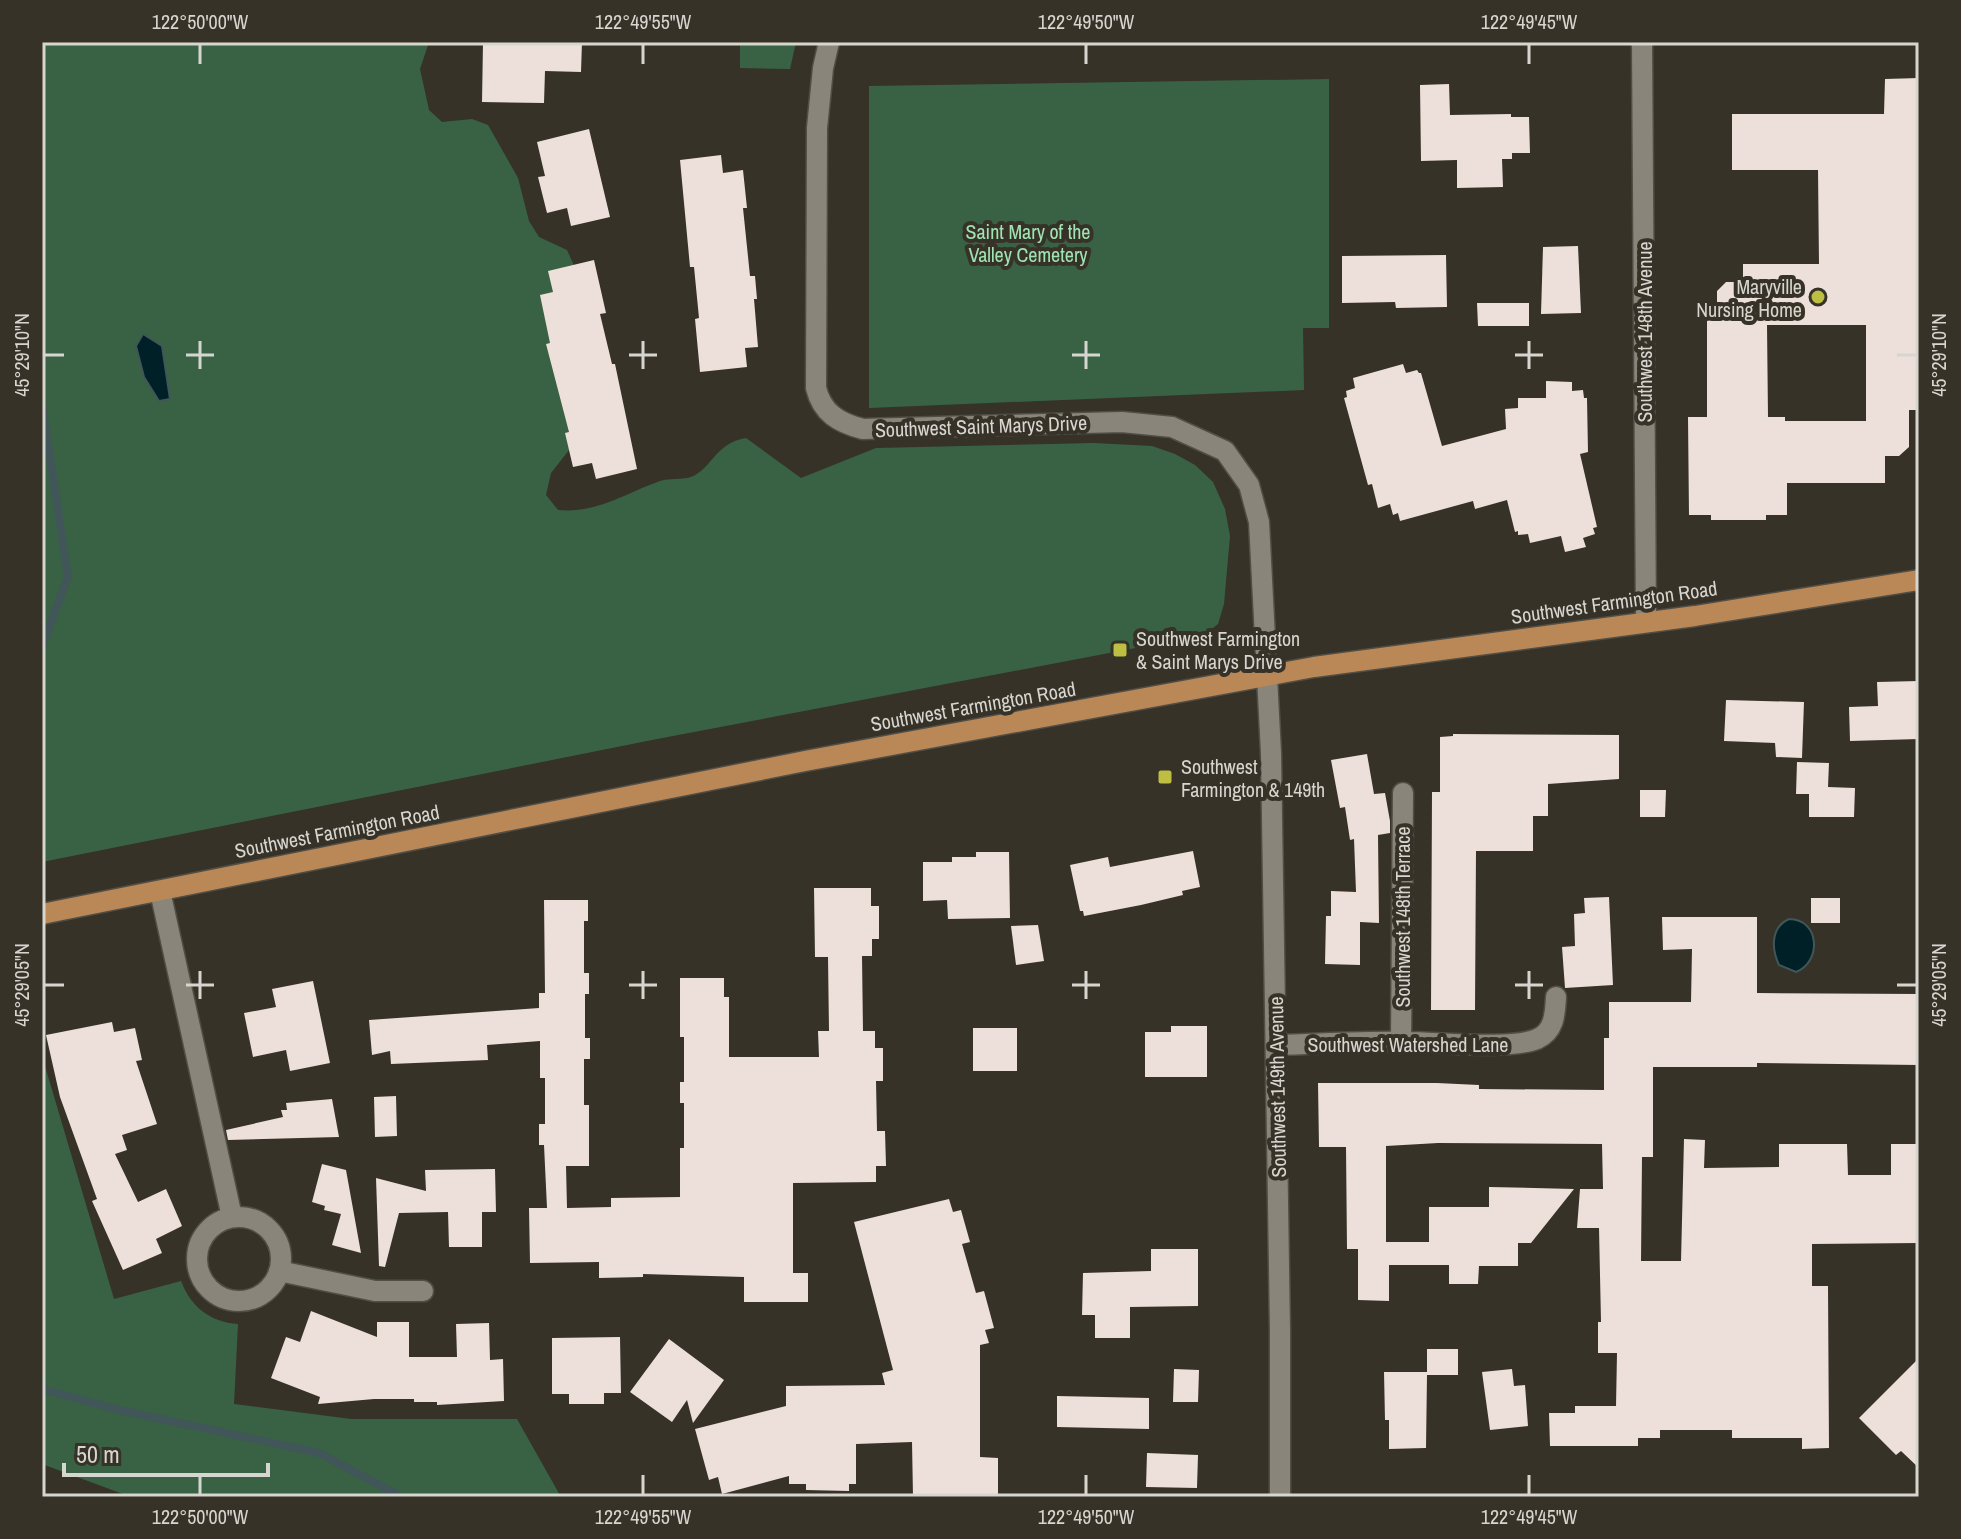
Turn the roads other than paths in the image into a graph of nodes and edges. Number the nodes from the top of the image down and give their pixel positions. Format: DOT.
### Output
graph roads {
  1 [pos="829,42"];
  2 [pos="1642,42"];
  3 [pos="1919,580"];
  4 [pos="1646,621"];
  5 [pos="1266,677"];
  6 [pos="1403,793"];
  7 [pos="160,891"];
  8 [pos="42,914"];
  9 [pos="1556,997"];
  10 [pos="1401,1042"];
  11 [pos="1276,1045"];
  12 [pos="232,1217"];
  13 [pos="279,1271"];
  14 [pos="423,1291"];
  15 [pos="1280,1497"];
  1 -- 5 [label="street, Southwest Saint Marys Drive"];
  2 -- 4 [label="street, Southwest 148th Avenue"];
  3 -- 4 [label="main road, Southwest Farmington Road"];
  4 -- 5 [label="main road, Southwest Farmington Road"];
  5 -- 7 [label="main road, Southwest Farmington Road"];
  5 -- 11 [label="street, Southwest 149th Avenue"];
  6 -- 10 [label="street, Southwest 148th Terrace"];
  7 -- 8 [label="main road, Southwest Farmington Road"];
  7 -- 12 [label="street"];
  9 -- 10 [label="street, Southwest Watershed Lane"];
  10 -- 11 [label="street, Southwest Watershed Lane"];
  11 -- 15 [label="street, Southwest 149th Avenue"];
  12 -- 13 [label="street"];
  12 -- 13 [label="street"];
  13 -- 14 [label="street"];
}
